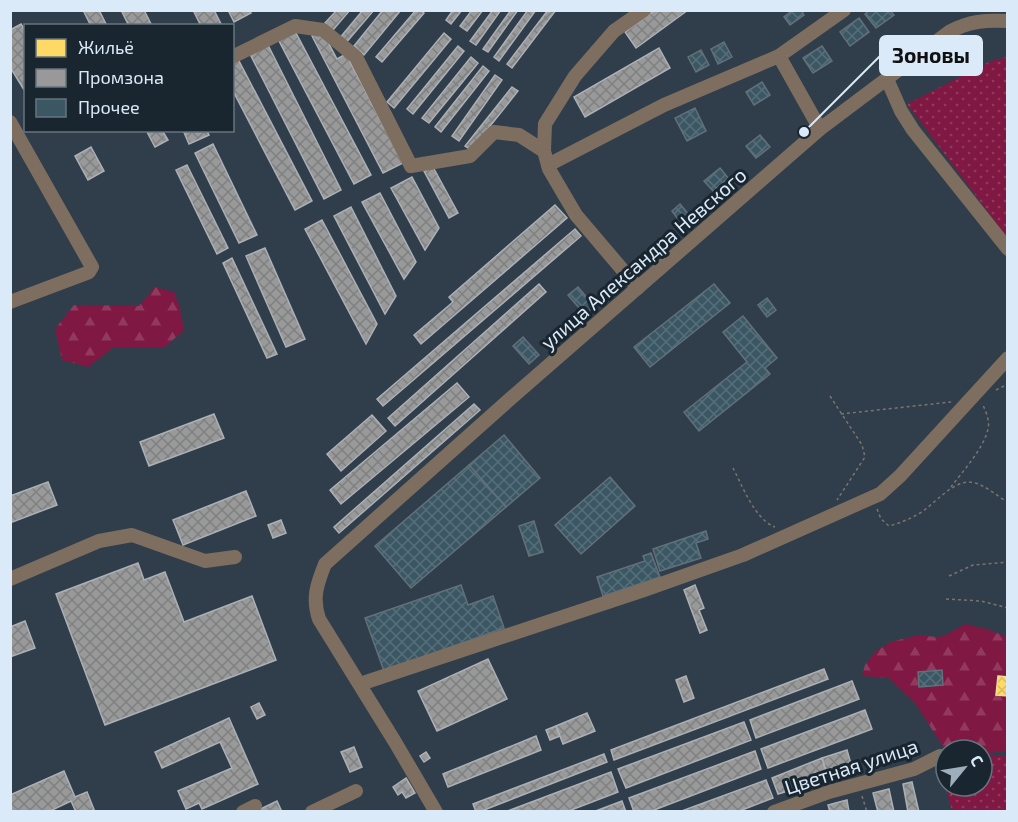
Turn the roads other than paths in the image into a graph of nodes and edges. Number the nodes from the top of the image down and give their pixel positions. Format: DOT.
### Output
graph roads {
  1 [pos="644,10"];
  2 [pos="844,10"];
  3 [pos="973,16"];
  4 [pos="1008,21"];
  5 [pos="234,56"];
  6 [pos="779,56"];
  7 [pos="887,79"];
  8 [pos="10,122"];
  9 [pos="820,129"];
  10 [pos="543,151"];
  11 [pos="548,165"];
  12 [pos="1008,249"];
  13 [pos="638,288"];
  14 [pos="10,302"];
  15 [pos="1008,358"];
  16 [pos="235,557"];
  17 [pos="10,579"];
  18 [pos="360,684"];
  19 [pos="934,759"];
  20 [pos="356,791"];
  21 [pos="312,812"];
  22 [pos="436,812"];
  23 [pos="774,812"];
  1 -- 10 [label="street"];
  2 -- 6 [label="street"];
  3 -- 4 [label="street, улица Александра Невского"];
  3 -- 7 [label="street, улица Александра Невского"];
  5 -- 10 [label="street"];
  6 -- 9 [label="street"];
  6 -- 11 [label="street"];
  7 -- 9 [label="street, улица Александра Невского"];
  7 -- 12 [label="street"];
  8 -- 14 [label="street"];
  9 -- 13 [label="street, улица Александра Невского"];
  10 -- 11 [label="street"];
  11 -- 13 [label="street"];
  13 -- 18 [label="street, улица Александра Невского"];
  15 -- 18 [label="street"];
  16 -- 17 [label="street"];
  18 -- 22 [label="street"];
  19 -- 23 [label="street, Цветная улица"];
  20 -- 21 [label="street"];
}
